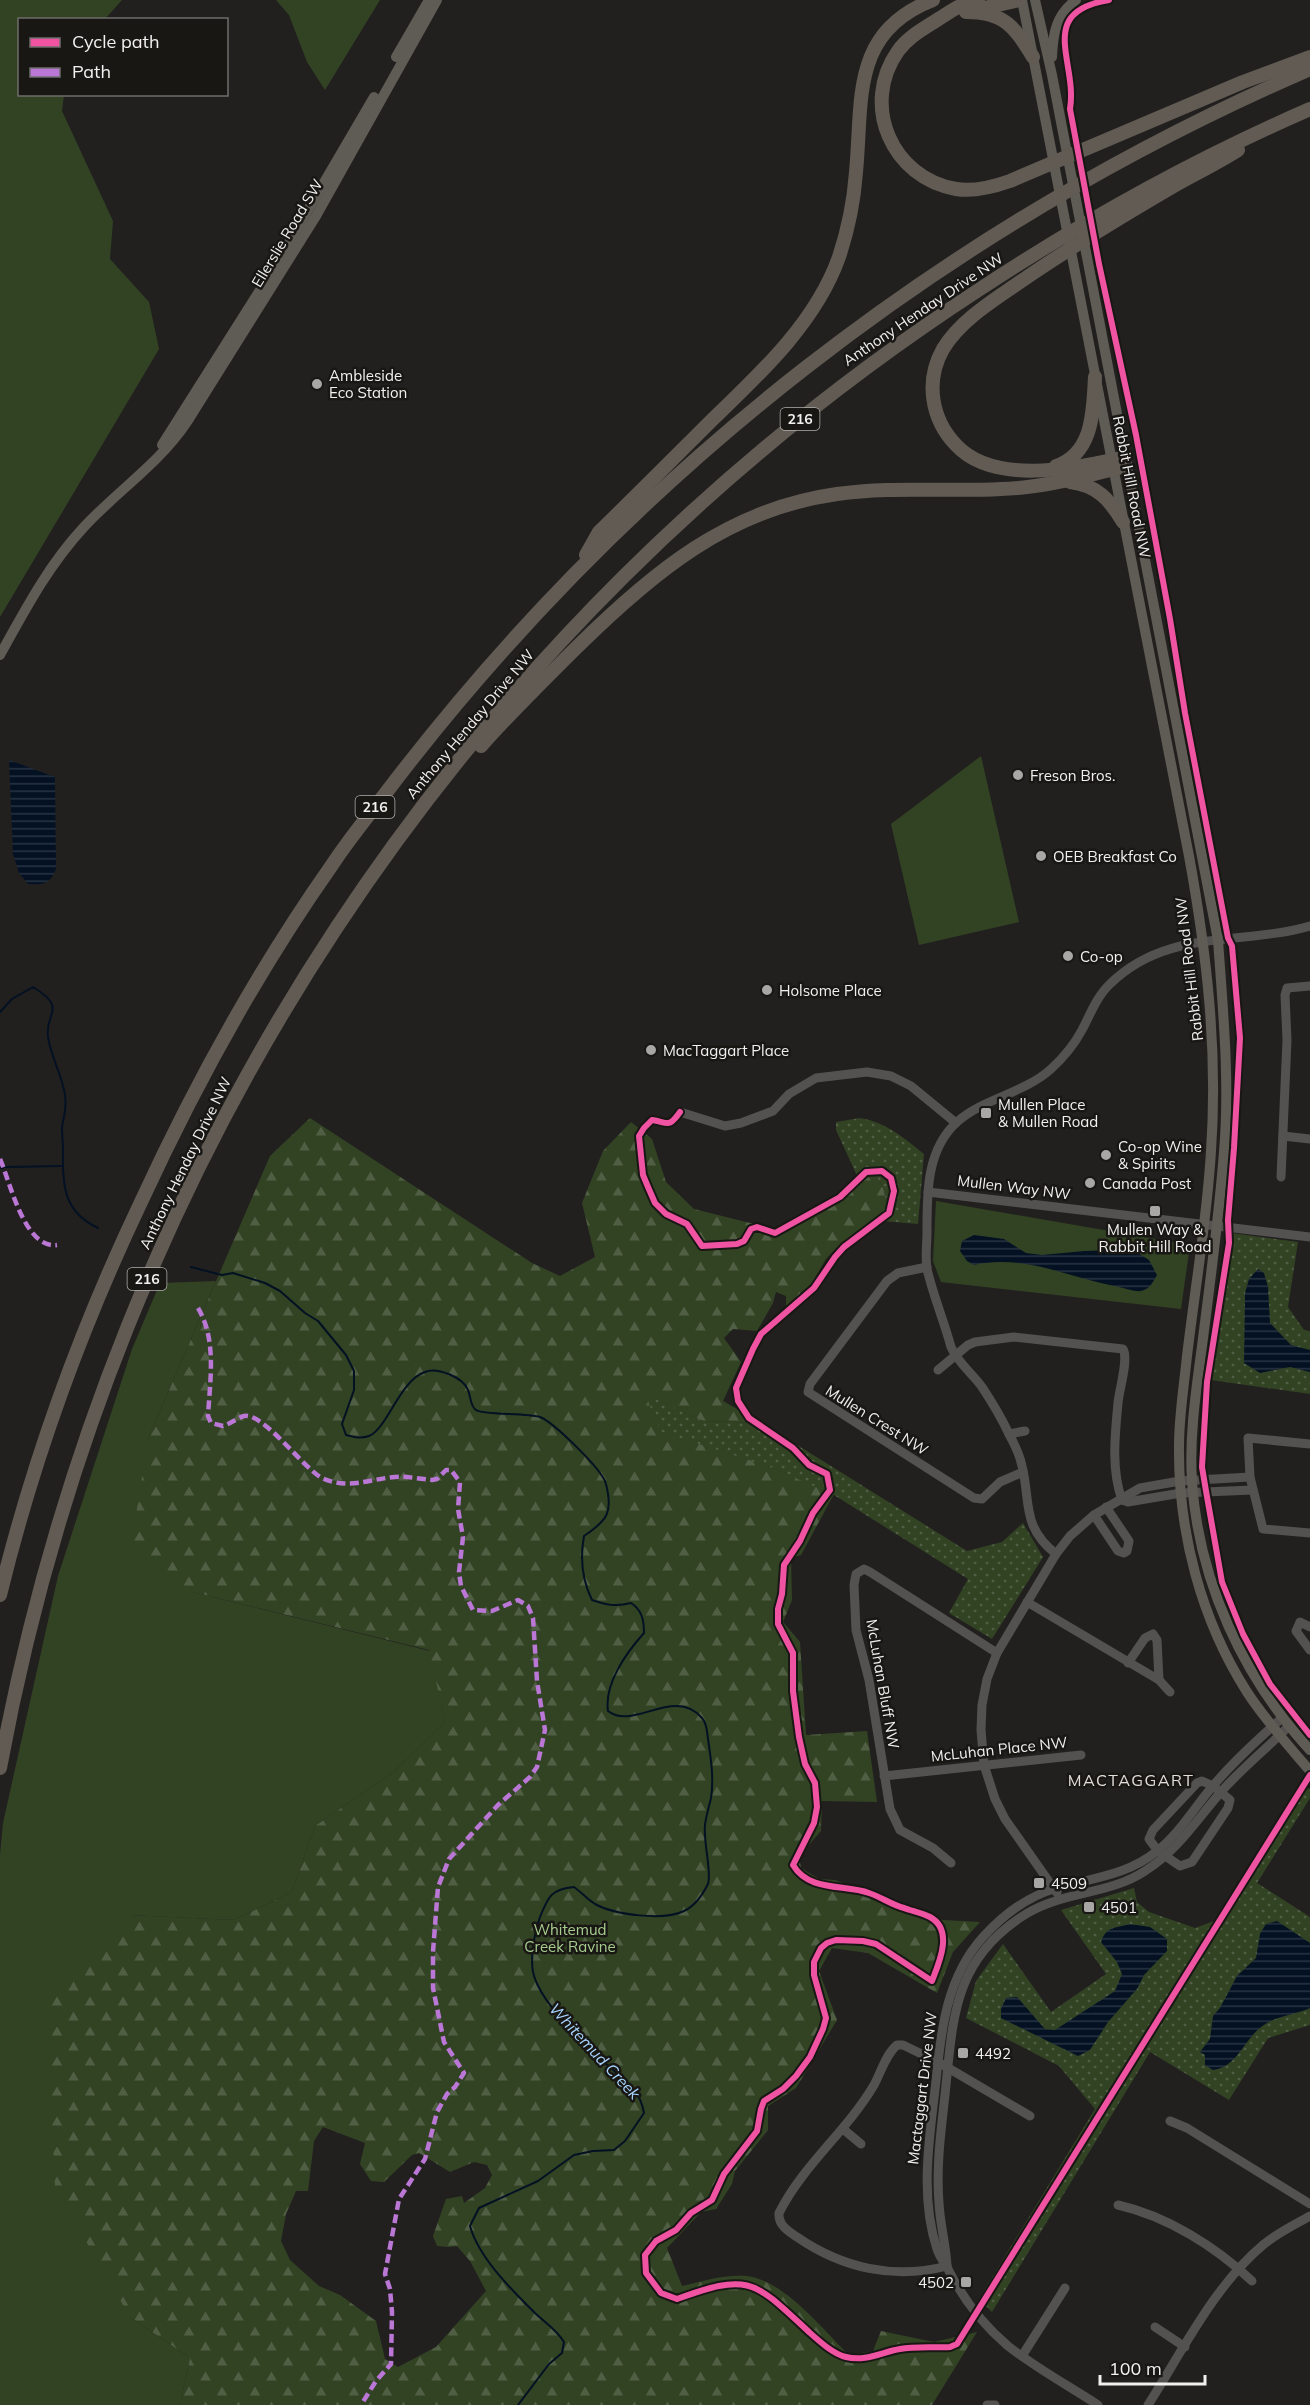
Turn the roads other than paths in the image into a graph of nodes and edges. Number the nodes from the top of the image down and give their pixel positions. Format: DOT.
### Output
graph roads {
  1 [pos="429,0"];
  2 [pos="437,0"];
  3 [pos="933,0"];
  4 [pos="978,0"];
  5 [pos="1020,0"];
  6 [pos="1035,0"];
  7 [pos="1076,0"];
  8 [pos="966,12"];
  9 [pos="939,18"];
  10 [pos="1033,57"];
  11 [pos="1310,57"];
  12 [pos="1310,69"];
  13 [pos="1052,75"];
  14 [pos="1310,109"];
  15 [pos="1291,117"];
  16 [pos="1095,377"];
  17 [pos="1119,463"];
  18 [pos="146,470"];
  19 [pos="1046,470"];
  20 [pos="1059,481"];
  21 [pos="1123,522"];
  22 [pos="577,571"];
  23 [pos="0,655"];
  24 [pos="401,834"];
  25 [pos="1310,926"];
  26 [pos="1218,940"];
  27 [pos="1204,942"];
  28 [pos="1310,986"];
  29 [pos="680,1112"];
  30 [pos="956,1123"];
  31 [pos="1283,1136"];
  32 [pos="1310,1139"];
  33 [pos="1281,1177"];
  34 [pos="928,1192"];
  35 [pos="1204,1225"];
  36 [pos="1216,1226"];
  37 [pos="1310,1237"];
  38 [pos="927,1267"];
  39 [pos="955,1356"];
  40 [pos="938,1370"];
  41 [pos="1025,1431"];
  42 [pos="1010,1434"];
  43 [pos="1310,1444"];
  44 [pos="1023,1472"];
  45 [pos="1250,1477"];
  46 [pos="1192,1480"];
  47 [pos="1180,1487"];
  48 [pos="1253,1490"];
  49 [pos="1193,1492"];
  50 [pos="1122,1500"];
  51 [pos="1106,1507"];
  52 [pos="1094,1515"];
  53 [pos="1310,1533"];
  54 [pos="1056,1554"];
  55 [pos="0,1595"];
  56 [pos="1027,1602"];
  57 [pos="1310,1628"];
  58 [pos="1310,1650"];
  59 [pos="997,1653"];
  60 [pos="1128,1663"];
  61 [pos="1159,1680"];
  62 [pos="1170,1692"];
  63 [pos="1285,1722"];
  64 [pos="1276,1731"];
  65 [pos="1310,1750"];
  66 [pos="1081,1755"];
  67 [pos="984,1765"];
  68 [pos="0,1768"];
  69 [pos="1310,1770"];
  70 [pos="884,1776"];
  71 [pos="1213,1786"];
  72 [pos="1221,1792"];
  73 [pos="1162,1854"];
  74 [pos="951,1863"];
  75 [pos="1054,1889"];
  76 [pos="1060,1898"];
  77 [pos="938,2062"];
  78 [pos="947,2068"];
  79 [pos="1030,2116"];
  80 [pos="1170,2121"];
  81 [pos="843,2129"];
  82 [pos="861,2144"];
  83 [pos="1310,2204"];
  84 [pos="1118,2205"];
  85 [pos="1310,2216"];
  86 [pos="946,2266"];
  87 [pos="1239,2269"];
  88 [pos="1252,2282"];
  89 [pos="1065,2288"];
  90 [pos="1155,2327"];
  91 [pos="1185,2347"];
  92 [pos="1022,2356"];
  93 [pos="987,2405"];
  94 [pos="995,2405"];
  95 [pos="1098,2405"];
  96 [pos="1148,2405"];
  1 -- 18 [label="main road, Ellerslie Road SW"];
  2 -- 18 [label="main road, Ellerslie Road SW"];
  3 -- 22 [label="highway"];
  4 -- 9 [label="highway"];
  5 -- 8 [label="highway"];
  5 -- 10 [label="main road, Rabbit Hill Road NW"];
  6 -- 13 [label="main road, Rabbit Hill Road NW"];
  7 -- 13 [label="main road"];
  8 -- 9 [label="highway"];
  8 -- 10 [label="highway"];
  9 -- 11 [label="highway"];
  10 -- 16 [label="main road, Rabbit Hill Road NW"];
  12 -- 22 [label="highway, Anthony Henday Drive NW / 216"];
  13 -- 17 [label="main road, Rabbit Hill Road NW"];
  14 -- 15 [label="highway, Anthony Henday Drive NW / 216"];
  15 -- 19 [label="highway"];
  15 -- 24 [label="highway, Anthony Henday Drive NW / 216"];
  16 -- 17 [label="main road, Rabbit Hill Road NW"];
  16 -- 19 [label="highway"];
  17 -- 19 [label="highway"];
  17 -- 20 [label="highway"];
  17 -- 21 [label="main road, Rabbit Hill Road NW"];
  17 -- 26 [label="main road, Rabbit Hill Road NW"];
  18 -- 23 [label="main road, Ellerslie Road SW"];
  20 -- 21 [label="highway"];
  20 -- 24 [label="highway"];
  21 -- 27 [label="main road, Rabbit Hill Road NW"];
  22 -- 55 [label="highway, Anthony Henday Drive NW / 216"];
  24 -- 68 [label="highway, Anthony Henday Drive NW / 216"];
  25 -- 26 [label="street"];
  26 -- 27 [label="street"];
  26 -- 36 [label="main road, Rabbit Hill Road NW"];
  27 -- 30 [label="street"];
  27 -- 35 [label="main road, Rabbit Hill Road NW"];
  28 -- 31 [label="street"];
  29 -- 30 [label="street"];
  30 -- 34 [label="street"];
  31 -- 32 [label="street"];
  31 -- 33 [label="street"];
  34 -- 35 [label="street, Mullen Way NW"];
  34 -- 38 [label="street"];
  35 -- 36 [label="street, Mullen Way NW"];
  35 -- 47 [label="main road, Rabbit Hill Road NW"];
  36 -- 37 [label="street, Mullen Way NW"];
  36 -- 46 [label="main road, Rabbit Hill Road NW"];
  38 -- 39 [label="street"];
  38 -- 44 [label="street, Mullen Crest NW"];
  39 -- 40 [label="street"];
  39 -- 42 [label="street"];
  39 -- 50 [label="street"];
  41 -- 42 [label="street"];
  42 -- 44 [label="street"];
  43 -- 45 [label="street"];
  44 -- 54 [label="street"];
  45 -- 46 [label="street"];
  45 -- 48 [label="street"];
  46 -- 47 [label="street"];
  46 -- 49 [label="main road, Rabbit Hill Road NW"];
  47 -- 49 [label="street"];
  47 -- 50 [label="street"];
  47 -- 64 [label="main road, Rabbit Hill Road NW"];
  48 -- 49 [label="street"];
  48 -- 53 [label="street"];
  49 -- 63 [label="main road, Rabbit Hill Road NW"];
  50 -- 51 [label="street"];
  51 -- 52 [label="street"];
  51 -- 52 [label="street"];
  52 -- 54 [label="street"];
  54 -- 56 [label="street"];
  56 -- 59 [label="street"];
  56 -- 60 [label="street"];
  57 -- 58 [label="street"];
  59 -- 67 [label="street"];
  59 -- 70 [label="street, McLuhan Bluff NW"];
  60 -- 61 [label="street"];
  60 -- 61 [label="street"];
  61 -- 62 [label="street"];
  63 -- 64 [label="street, Mactaggart Drive NW"];
  63 -- 65 [label="main road, Rabbit Hill Road NW"];
  64 -- 69 [label="main road, Rabbit Hill Road NW"];
  64 -- 71 [label="street, Mactaggart Drive NW"];
  64 -- 72 [label="street, Mactaggart Drive NW"];
  66 -- 67 [label="street, McLuhan Place NW"];
  67 -- 70 [label="street, McLuhan Place NW"];
  67 -- 75 [label="street"];
  70 -- 74 [label="street, McLuhan Bluff NW"];
  71 -- 72 [label="street"];
  71 -- 73 [label="street, Mactaggart Drive NW"];
  71 -- 73 [label="street"];
  72 -- 73 [label="street, Mactaggart Drive NW"];
  72 -- 73 [label="street"];
  73 -- 75 [label="street, Mactaggart Drive NW"];
  73 -- 76 [label="street, Mactaggart Drive NW"];
  75 -- 76 [label="street"];
  75 -- 77 [label="street, Mactaggart Drive NW"];
  76 -- 78 [label="street, Mactaggart Drive NW"];
  77 -- 78 [label="street"];
  77 -- 81 [label="street"];
  77 -- 86 [label="street, Mactaggart Drive NW"];
  78 -- 79 [label="street"];
  78 -- 86 [label="street, Mactaggart Drive NW"];
  80 -- 83 [label="street"];
  81 -- 82 [label="street"];
  81 -- 86 [label="street"];
  84 -- 87 [label="street"];
  85 -- 87 [label="street"];
  86 -- 92 [label="street, Mactaggart Drive NW"];
  87 -- 88 [label="street"];
  87 -- 91 [label="street"];
  89 -- 92 [label="street"];
  90 -- 91 [label="street"];
  91 -- 96 [label="street"];
  92 -- 95 [label="street, Mactaggart Drive NW"];
  93 -- 94 [label="street"];
}
